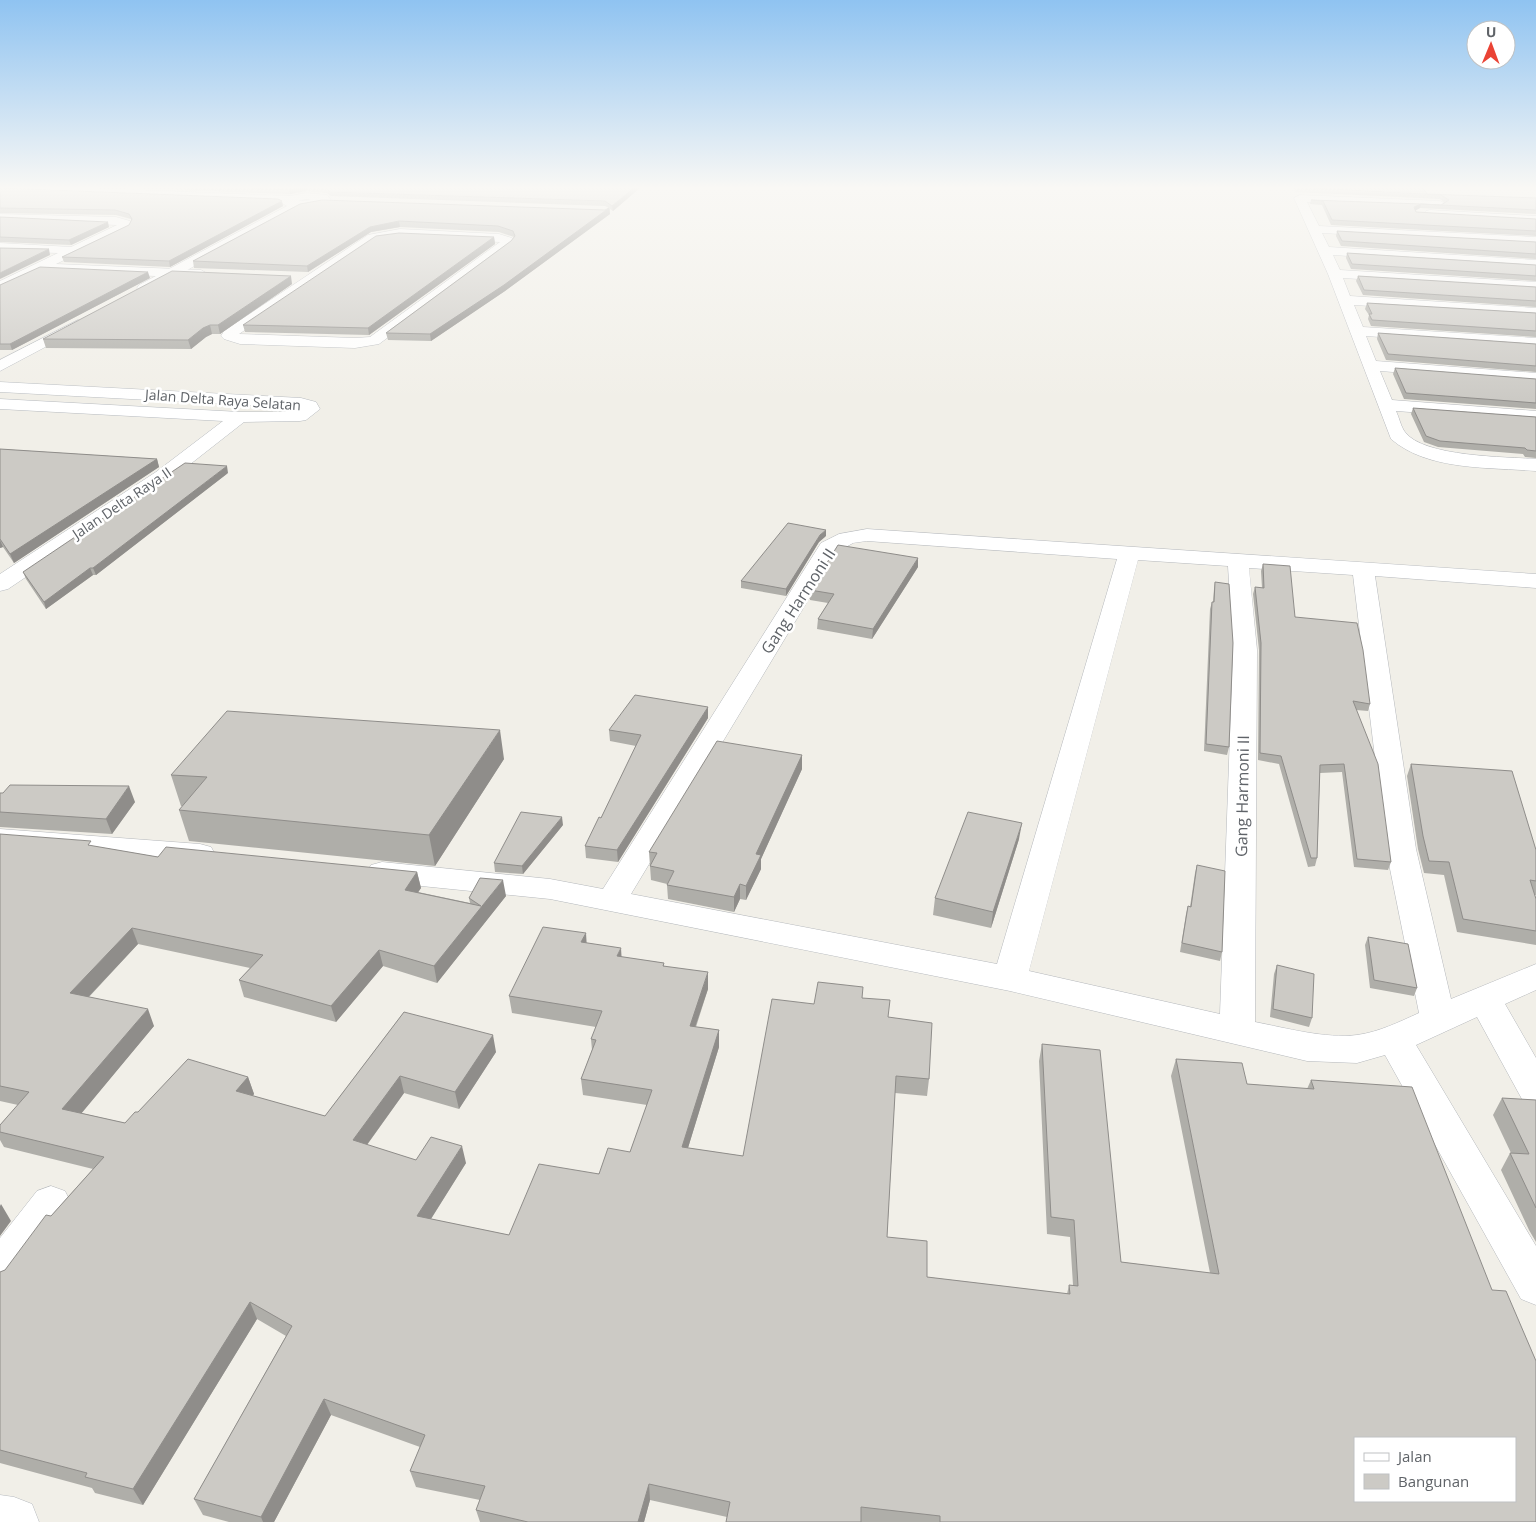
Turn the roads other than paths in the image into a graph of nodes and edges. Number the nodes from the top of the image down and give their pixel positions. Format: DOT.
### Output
graph roads {
  1 [pos="58,258"];
  2 [pos="198,258"];
  3 [pos="335,258"];
  4 [pos="487,258"];
  5 [pos="1328,258"];
  6 [pos="1439,258"];
  7 [pos="52,261"];
  8 [pos="1536,264"];
  9 [pos="39,267"];
  10 [pos="178,270"];
  11 [pos="211,271"];
  12 [pos="306,274"];
  13 [pos="1335,274"];
  14 [pos="0,286"];
  15 [pos="1536,286"];
  16 [pos="129,296"];
  17 [pos="1346,300"];
  18 [pos="1536,312"];
  19 [pos="86,320"];
  20 [pos="1358,331"];
  21 [pos="1536,343"];
  22 [pos="1370,365"];
  23 [pos="0,366"];
  24 [pos="1536,378"];
  25 [pos="0,387"];
  26 [pos="0,404"];
  27 [pos="1387,405"];
  28 [pos="1536,416"];
  29 [pos="240,417"];
  30 [pos="1536,465"];
  31 [pos="1129,554"];
  32 [pos="1238,562"];
  33 [pos="1364,570"];
  34 [pos="1536,581"];
  35 [pos="0,584"];
  36 [pos="0,838"];
  37 [pos="226,856"];
  38 [pos="354,869"];
  39 [pos="610,901"];
  40 [pos="1536,976"];
  41 [pos="1010,979"];
  42 [pos="1485,1000"];
  43 [pos="1438,1021"];
  44 [pos="1236,1031"];
  45 [pos="1394,1039"];
  46 [pos="1536,1091"];
  47 [pos="51,1203"];
  48 [pos="0,1270"];
  49 [pos="1536,1285"];
  50 [pos="0,1520"];
  51 [pos="14,1522"];
  1 -- 7 [label="street"];
  2 -- 10 [label="street"];
  3 -- 12 [label="street"];
  4 -- 12 [label="street"];
  5 -- 13 [label="street"];
  6 -- 8 [label="street"];
  7 -- 9 [label="street"];
  7 -- 10 [label="street"];
  9 -- 10 [label="street"];
  9 -- 14 [label="street"];
  10 -- 11 [label="street"];
  10 -- 16 [label="street"];
  13 -- 15 [label="street"];
  13 -- 17 [label="street"];
  17 -- 18 [label="street"];
  17 -- 20 [label="street"];
  19 -- 23 [label="street"];
  20 -- 21 [label="street"];
  20 -- 22 [label="street"];
  22 -- 24 [label="street"];
  22 -- 27 [label="street"];
  25 -- 29 [label="street, Jalan Delta Raya Selatan"];
  26 -- 29 [label="street, Jalan Delta Raya Selatan"];
  27 -- 28 [label="street"];
  27 -- 30 [label="street"];
  29 -- 35 [label="street, Jalan Delta Raya II"];
  31 -- 32 [label="street, Gang Harmoni II"];
  31 -- 39 [label="street, Gang Harmoni II"];
  31 -- 41 [label="street"];
  32 -- 33 [label="street, Gang Harmoni II"];
  32 -- 44 [label="street, Gang Harmoni II"];
  33 -- 34 [label="street, Gang Harmoni II"];
  33 -- 43 [label="street"];
  36 -- 37 [label="street"];
  38 -- 39 [label="street"];
  39 -- 41 [label="street"];
  40 -- 42 [label="street"];
  41 -- 44 [label="street"];
  42 -- 43 [label="street"];
  42 -- 46 [label="street"];
  43 -- 45 [label="street"];
  44 -- 45 [label="street"];
  45 -- 49 [label="street"];
  47 -- 48 [label="street"];
  50 -- 51 [label="street"];
}
